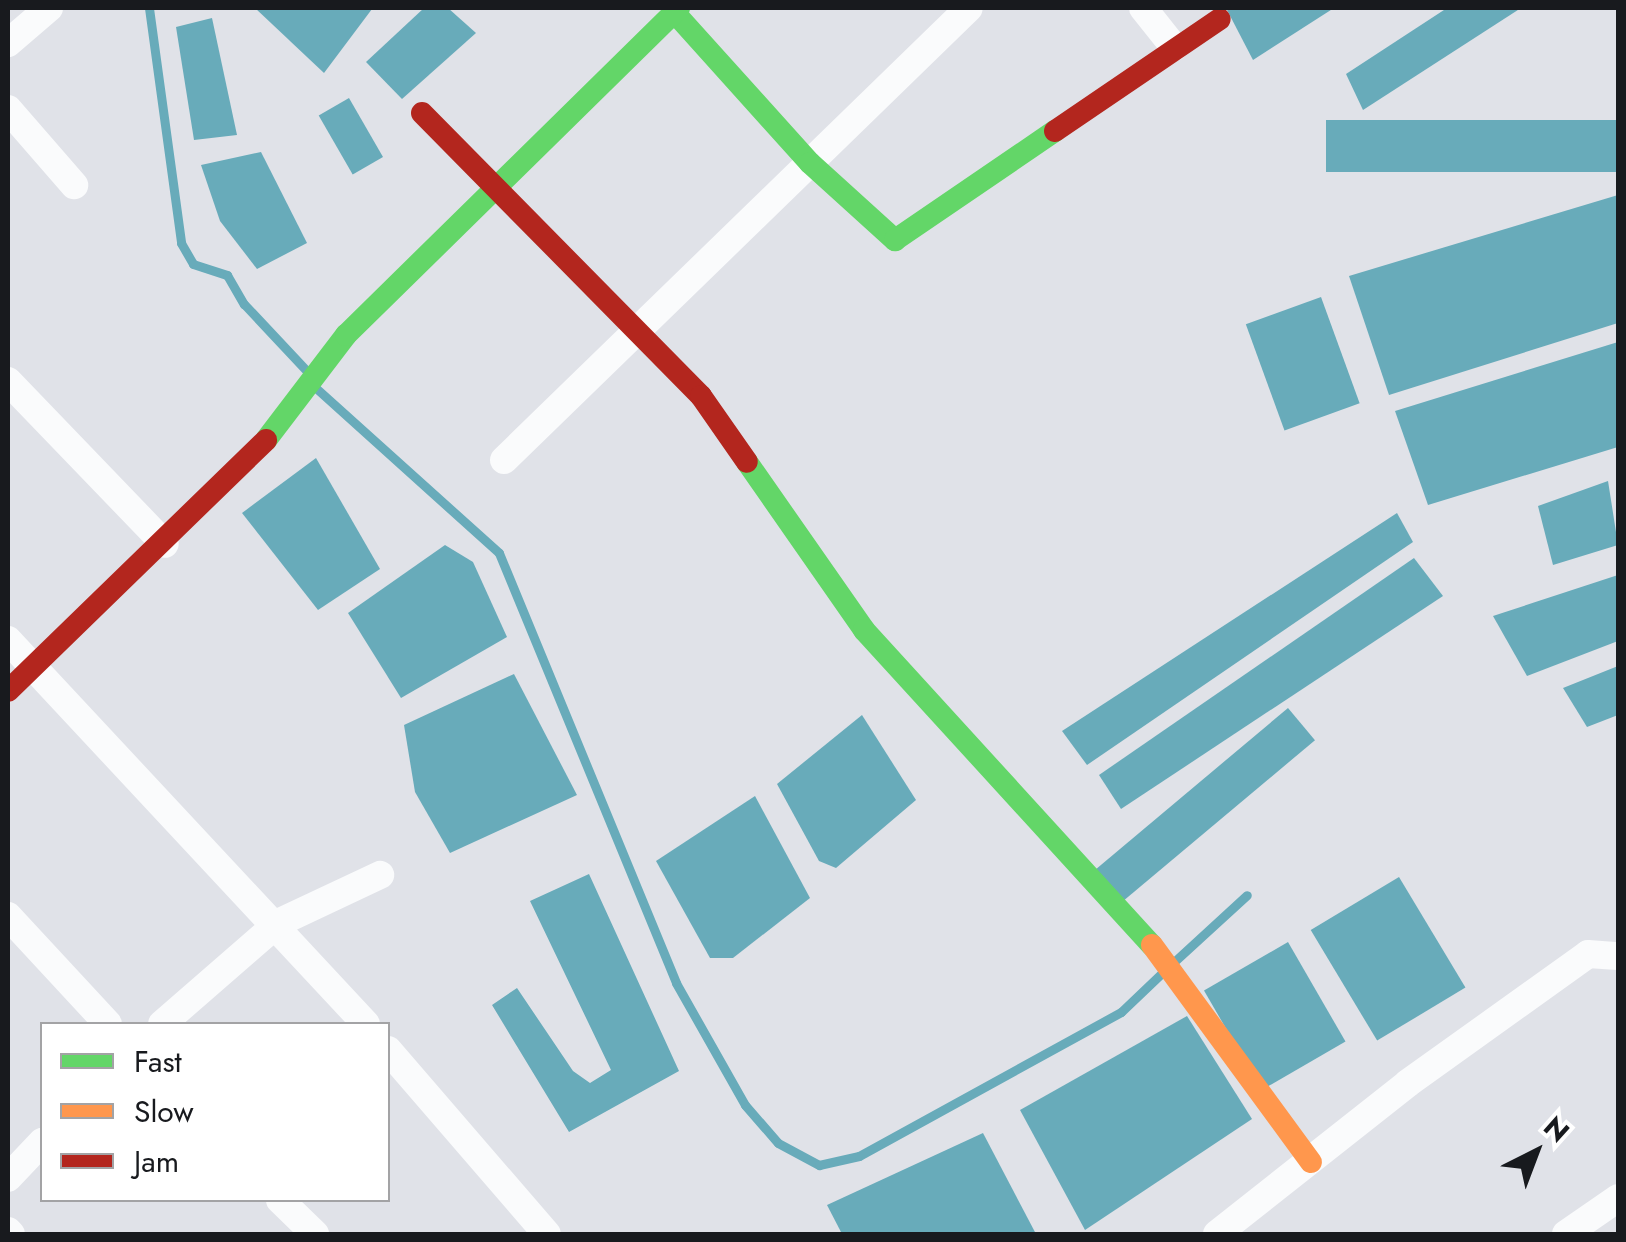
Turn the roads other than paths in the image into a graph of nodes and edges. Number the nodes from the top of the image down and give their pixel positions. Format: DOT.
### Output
graph roads {
  1 [pos="49,8"];
  2 [pos="969,8"];
  3 [pos="1143,8"];
  4 [pos="676,10"];
  5 [pos="1220,19"];
  6 [pos="8,43"];
  7 [pos="1174,47"];
  8 [pos="8,109"];
  9 [pos="422,113"];
  10 [pos="810,162"];
  11 [pos="74,185"];
  12 [pos="496,185"];
  13 [pos="638,325"];
  14 [pos="8,380"];
  15 [pos="504,460"];
  16 [pos="165,544"];
  17 [pos="8,640"];
  18 [pos="35,666"];
  19 [pos="8,691"];
  20 [pos="380,875"];
  21 [pos="8,916"];
  22 [pos="278,923"];
  23 [pos="1618,956"];
  24 [pos="106,1022"];
  25 [pos="164,1022"];
  26 [pos="364,1022"];
  27 [pos="390,1052"];
  28 [pos="40,1144"];
  29 [pos="1310,1162"];
  30 [pos="8,1178"];
  31 [pos="1618,1198"];
  32 [pos="282,1202"];
  33 [pos="315,1234"];
  34 [pos="547,1234"];
  35 [pos="1217,1234"];
  36 [pos="1566,1234"];
  1 -- 6 [label="street"];
  2 -- 10 [label="street"];
  3 -- 7 [label="street"];
  4 -- 10 [label="street"];
  4 -- 12 [label="street"];
  5 -- 7 [label="street"];
  7 -- 10 [label="street"];
  8 -- 11 [label="street"];
  9 -- 12 [label="street"];
  10 -- 13 [label="street"];
  12 -- 13 [label="street"];
  12 -- 16 [label="street"];
  13 -- 15 [label="street"];
  13 -- 29 [label="street"];
  14 -- 16 [label="street"];
  16 -- 18 [label="street"];
  17 -- 18 [label="street"];
  18 -- 19 [label="street"];
  18 -- 22 [label="street"];
  20 -- 22 [label="street"];
  21 -- 24 [label="street"];
  22 -- 25 [label="street"];
  22 -- 26 [label="street"];
  23 -- 29 [label="street"];
  27 -- 34 [label="street"];
  28 -- 30 [label="street"];
  29 -- 35 [label="street"];
  31 -- 36 [label="street"];
  32 -- 33 [label="street"];
}
